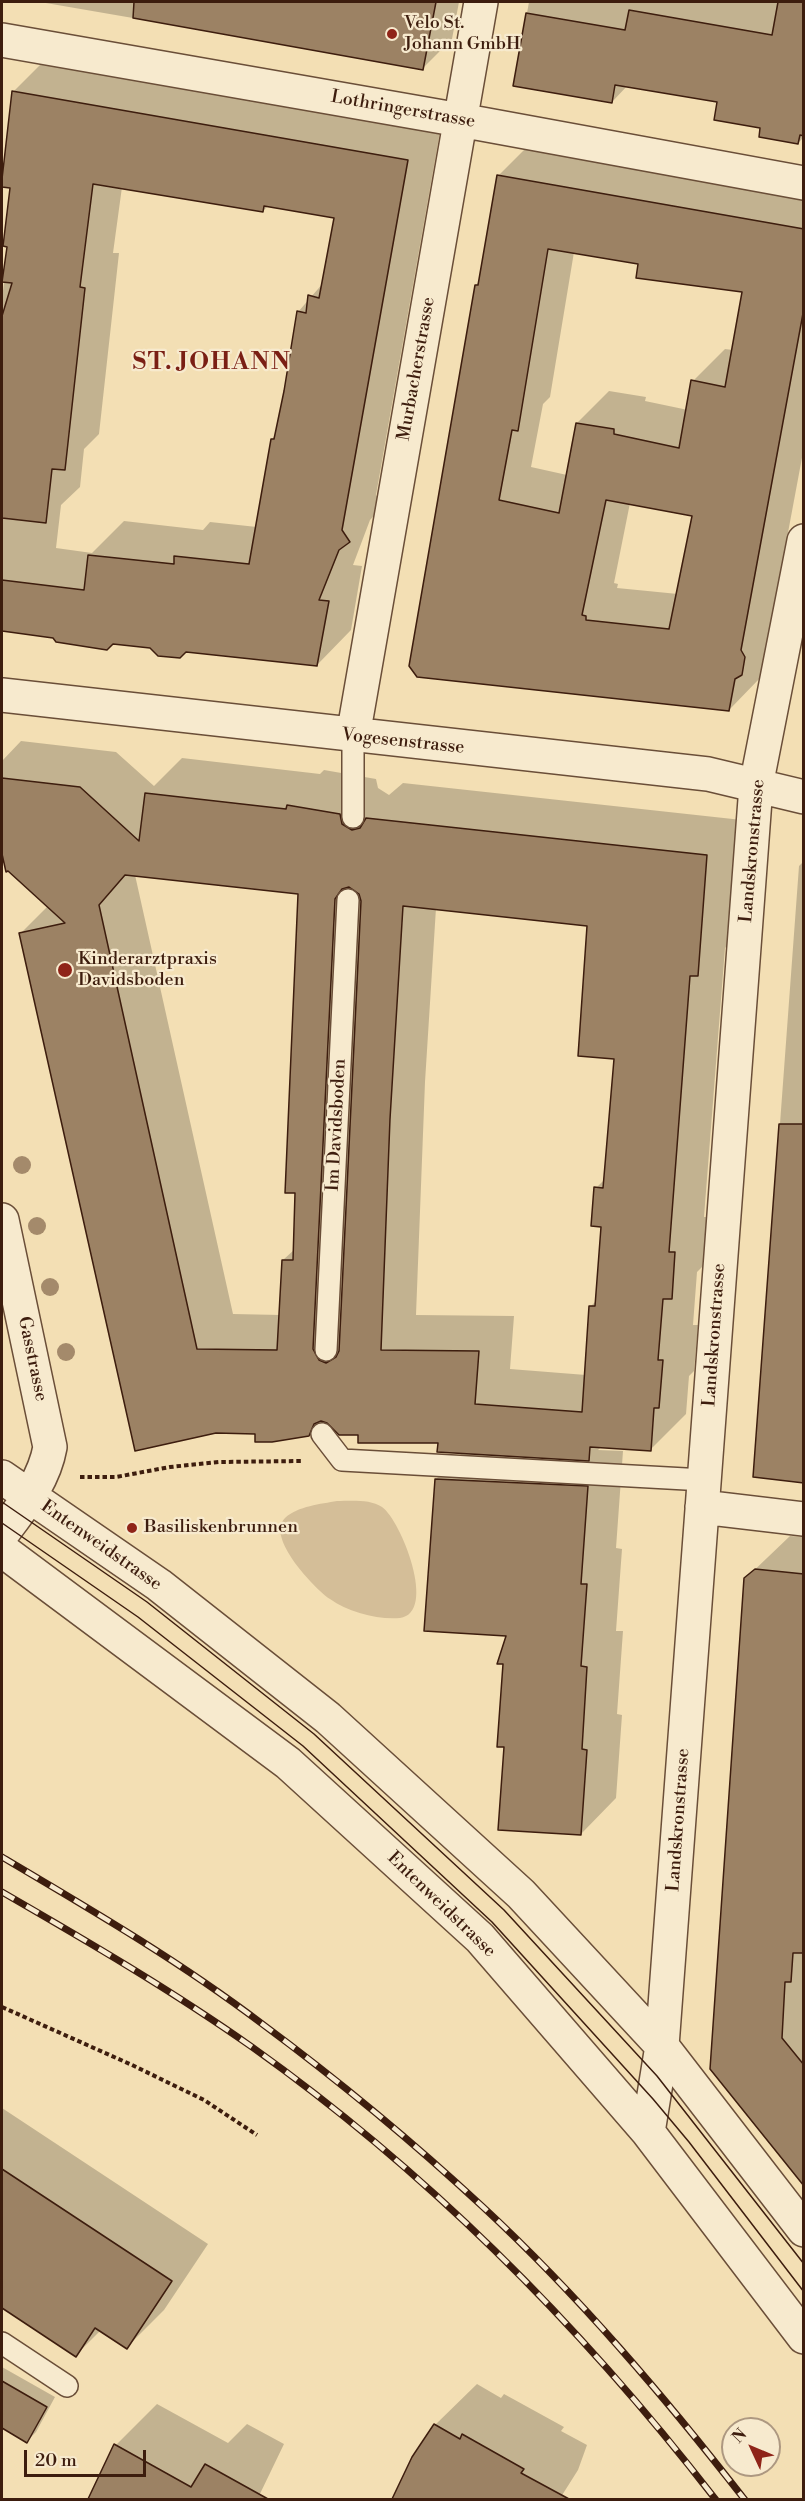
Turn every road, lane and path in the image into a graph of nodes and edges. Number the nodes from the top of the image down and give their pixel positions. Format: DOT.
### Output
graph roads {
  1 [pos="481,2"];
  2 [pos="2,40"];
  3 [pos="459,120"];
  4 [pos="804,183"];
  5 [pos="804,541"];
  6 [pos="2,696"];
  7 [pos="353,736"];
  8 [pos="756,786"];
  9 [pos="804,797"];
  10 [pos="353,817"];
  11 [pos="348,900"];
  12 [pos="2,1220"];
  13 [pos="326,1350"];
  14 [pos="322,1434"];
  15 [pos="342,1460"];
  16 [pos="124,1476"];
  17 [pos="2,1477"];
  18 [pos="703,1493"];
  19 [pos="29,1496"];
  20 [pos="804,1519"];
  21 [pos="2,1534"];
  22 [pos="2,1550"];
  23 [pos="2,2007"];
  24 [pos="662,2046"];
  25 [pos="648,2132"];
  26 [pos="257,2135"];
  27 [pos="804,2230"];
  28 [pos="804,2337"];
  29 [pos="2,2343"];
  30 [pos="67,2386"];
  1 -- 3 [label="street, Murbacherstrasse"];
  2 -- 3 [label="street, Lothringerstrasse"];
  3 -- 4 [label="street, Lothringerstrasse"];
  3 -- 7 [label="street, Murbacherstrasse"];
  5 -- 8 [label="street, Landskronstrasse"];
  6 -- 7 [label="street, Vogesenstrasse"];
  7 -- 8 [label="street, Vogesenstrasse"];
  7 -- 10 [label="lane"];
  8 -- 9 [label="street, Vogesenstrasse"];
  8 -- 18 [label="street, Landskronstrasse"];
  11 -- 13 [label="lane, Im Davidsboden"];
  12 -- 19 [label="street, Gasstrasse"];
  14 -- 15 [label="lane"];
  15 -- 16 [label="path"];
  15 -- 18 [label="lane"];
  17 -- 19 [label="street, Entenweidstrasse"];
  18 -- 20 [label="street"];
  18 -- 24 [label="street, Landskronstrasse"];
  19 -- 21 [label="street, Gasstrasse"];
  19 -- 24 [label="street, Entenweidstrasse"];
  22 -- 25 [label="street, Entenweidstrasse"];
  23 -- 26 [label="path"];
  24 -- 25 [label="street, Landskronstrasse"];
  24 -- 27 [label="street, Entenweidstrasse"];
  25 -- 28 [label="street, Entenweidstrasse"];
  29 -- 30 [label="lane"];
}
